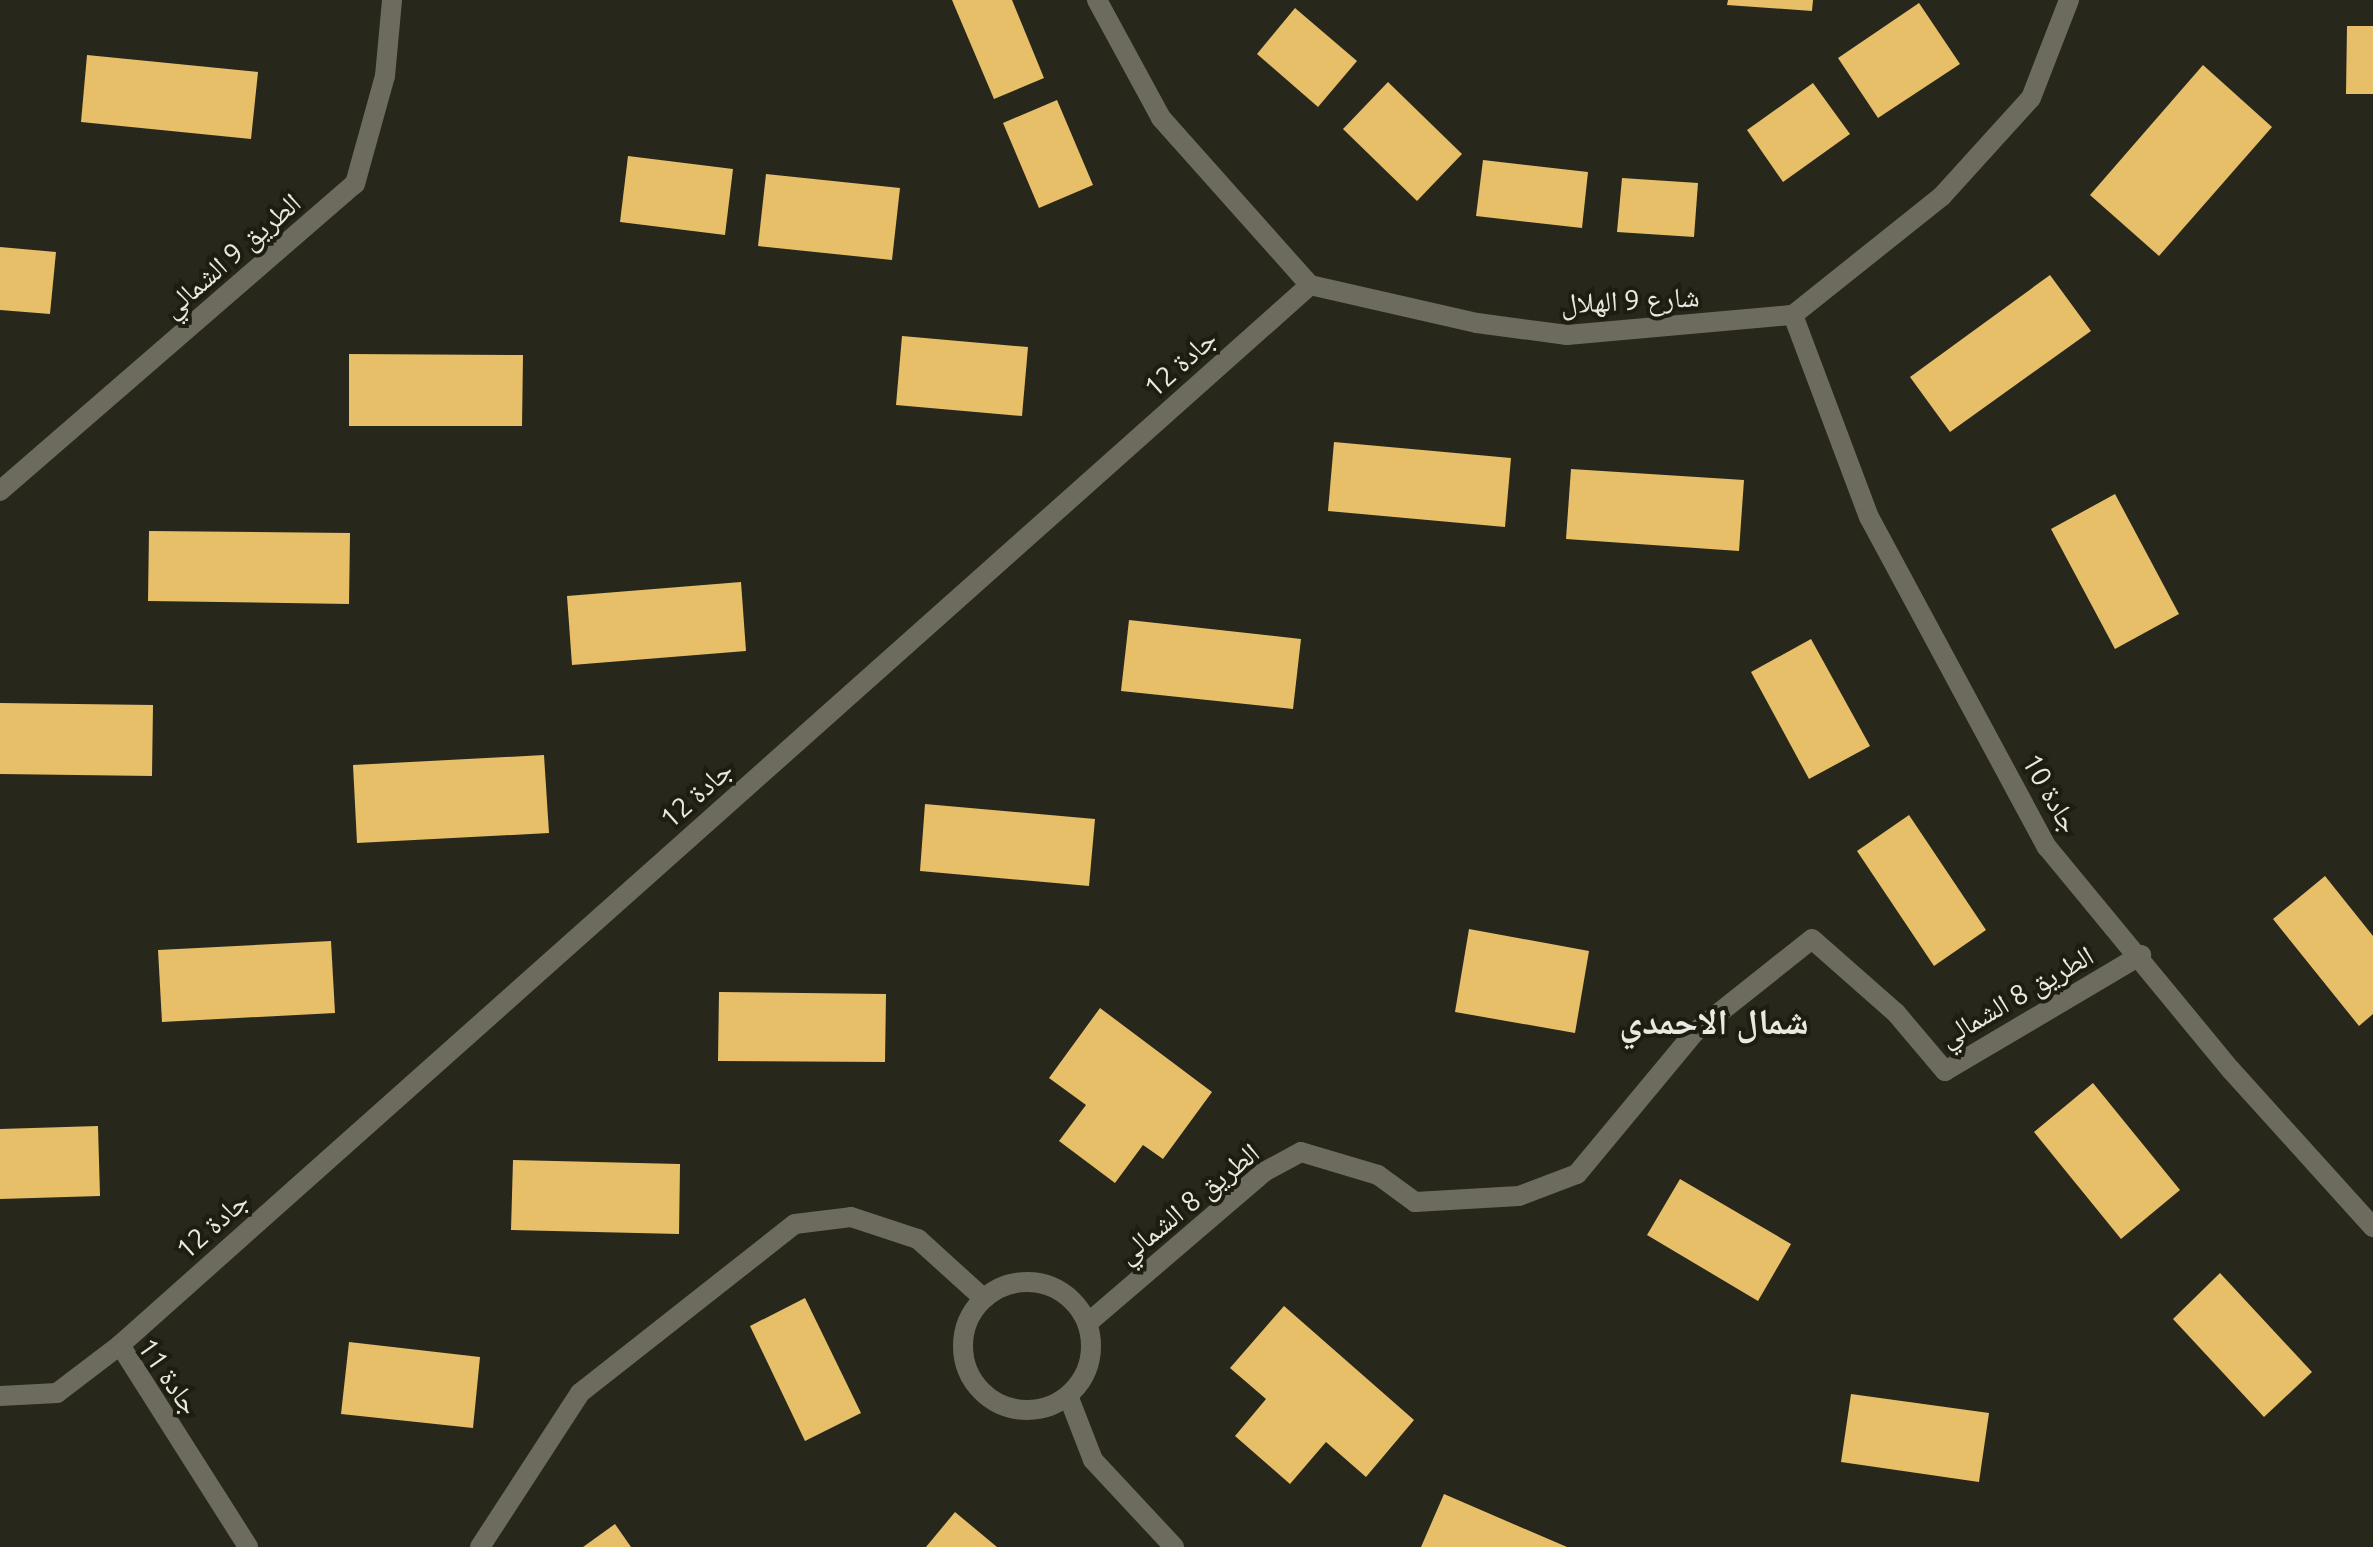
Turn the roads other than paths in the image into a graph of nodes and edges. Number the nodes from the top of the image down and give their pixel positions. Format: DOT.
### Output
graph roads {
  1 [pos="392,0"];
  2 [pos="1097,0"];
  3 [pos="2069,0"];
  4 [pos="1310,285"];
  5 [pos="1793,315"];
  6 [pos="0,491"];
  7 [pos="2141,955"];
  8 [pos="2373,1227"];
  9 [pos="983,1298"];
  10 [pos="1089,1322"];
  11 [pos="120,1345"];
  12 [pos="0,1396"];
  13 [pos="1069,1398"];
  14 [pos="248,1547"];
  15 [pos="480,1547"];
  16 [pos="1174,1547"];
  1 -- 6 [label="street, الطريق 9 الشمالي"];
  2 -- 4 [label="street"];
  3 -- 5 [label="street"];
  4 -- 5 [label="street, شارع 9 الهلال"];
  4 -- 11 [label="street, جادة 12"];
  5 -- 7 [label="street, جادة 10"];
  7 -- 8 [label="street, جادة 10"];
  7 -- 10 [label="street, الطريق 8 الشمالي"];
  9 -- 10 [label="street"];
  9 -- 13 [label="street"];
  9 -- 15 [label="street"];
  10 -- 13 [label="street"];
  11 -- 12 [label="street, جادة 11"];
  11 -- 14 [label="street, جادة 11"];
  13 -- 16 [label="street"];
}
